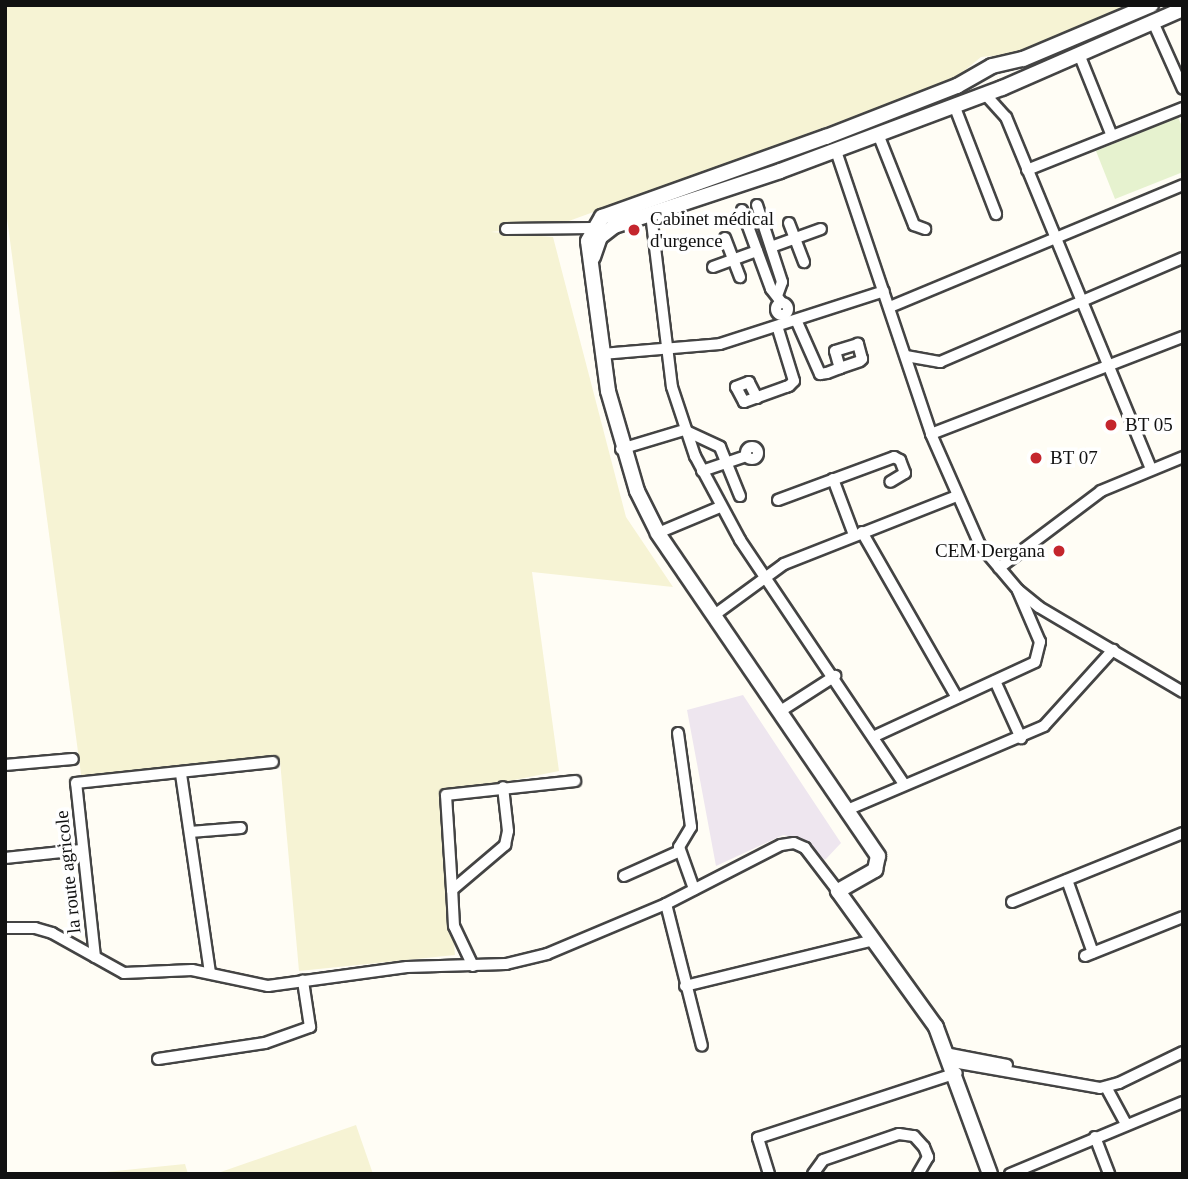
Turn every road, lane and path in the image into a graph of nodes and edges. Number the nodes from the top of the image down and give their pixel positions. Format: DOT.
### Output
graph roads {
  1 [pos="1151,5"];
  2 [pos="1183,9"];
  3 [pos="1153,22"];
  4 [pos="1079,54"];
  5 [pos="999,64"];
  6 [pos="979,73"];
  7 [pos="1008,85"];
  8 [pos="1183,89"];
  9 [pos="987,93"];
  10 [pos="954,105"];
  11 [pos="1183,108"];
  12 [pos="878,134"];
  13 [pos="1112,136"];
  14 [pos="835,151"];
  15 [pos="1027,170"];
  16 [pos="1183,185"];
  17 [pos="757,205"];
  18 [pos="649,206"];
  19 [pos="742,210"];
  20 [pos="996,214"];
  21 [pos="789,223"];
  22 [pos="592,228"];
  23 [pos="506,229"];
  24 [pos="821,229"];
  25 [pos="925,229"];
  26 [pos="725,238"];
  27 [pos="795,239"];
  28 [pos="1054,239"];
  29 [pos="771,247"];
  30 [pos="757,251"];
  31 [pos="1183,258"];
  32 [pos="733,260"];
  33 [pos="804,262"];
  34 [pos="713,267"];
  35 [pos="592,276"];
  36 [pos="740,277"];
  37 [pos="884,291"];
  38 [pos="1080,302"];
  39 [pos="890,307"];
  40 [pos="784,314"];
  41 [pos="1183,337"];
  42 [pos="667,350"];
  43 [pos="602,354"];
  44 [pos="906,356"];
  45 [pos="1107,366"];
  46 [pos="840,368"];
  47 [pos="757,398"];
  48 [pos="684,430"];
  49 [pos="932,435"];
  50 [pos="621,449"];
  51 [pos="746,456"];
  52 [pos="1183,457"];
  53 [pos="727,463"];
  54 [pos="1151,469"];
  55 [pos="702,471"];
  56 [pos="833,479"];
  57 [pos="890,482"];
  58 [pos="740,496"];
  59 [pos="957,496"];
  60 [pos="778,500"];
  61 [pos="720,507"];
  62 [pos="658,533"];
  63 [pos="858,534"];
  64 [pos="999,568"];
  65 [pos="763,575"];
  66 [pos="1018,590"];
  67 [pos="713,616"];
  68 [pos="1113,650"];
  69 [pos="835,676"];
  70 [pos="995,681"];
  71 [pos="1183,692"];
  72 [pos="957,698"];
  73 [pos="779,712"];
  74 [pos="678,733"];
  75 [pos="875,736"];
  76 [pos="1021,738"];
  77 [pos="73,759"];
  78 [pos="274,762"];
  79 [pos="5,765"];
  80 [pos="181,774"];
  81 [pos="575,782"];
  82 [pos="904,785"];
  83 [pos="503,787"];
  84 [pos="847,810"];
  85 [pos="241,828"];
  86 [pos="190,832"];
  87 [pos="1183,833"];
  88 [pos="81,850"];
  89 [pos="680,851"];
  90 [pos="5,858"];
  91 [pos="624,876"];
  92 [pos="1067,880"];
  93 [pos="694,889"];
  94 [pos="452,890"];
  95 [pos="838,891"];
  96 [pos="1012,902"];
  97 [pos="666,904"];
  98 [pos="1183,917"];
  99 [pos="5,928"];
  100 [pos="873,940"];
  101 [pos="95,957"];
  102 [pos="473,966"];
  103 [pos="210,973"];
  104 [pos="303,981"];
  105 [pos="685,986"];
  106 [pos="702,1046"];
  107 [pos="1183,1052"];
  108 [pos="158,1059"];
  109 [pos="953,1063"];
  110 [pos="1007,1065"];
  111 [pos="1106,1087"];
  112 [pos="1183,1102"];
  113 [pos="1126,1124"];
  114 [pos="1095,1137"];
  115 [pos="769,1174"];
  116 [pos="813,1174"];
  117 [pos="918,1174"];
  118 [pos="990,1174"];
  119 [pos="1010,1174"];
  120 [pos="1110,1174"];
  1 -- 5 [label="street"];
  2 -- 3 [label="street"];
  3 -- 4 [label="street"];
  3 -- 8 [label="street"];
  4 -- 7 [label="street"];
  4 -- 13 [label="street"];
  5 -- 6 [label="street"];
  5 -- 7 [label="street"];
  6 -- 9 [label="street"];
  6 -- 18 [label="street"];
  7 -- 9 [label="street"];
  9 -- 10 [label="street"];
  9 -- 15 [label="street"];
  10 -- 12 [label="street"];
  10 -- 20 [label="street"];
  11 -- 13 [label="street"];
  12 -- 14 [label="street"];
  12 -- 25 [label="street"];
  13 -- 15 [label="street"];
  14 -- 18 [label="street"];
  14 -- 37 [label="street"];
  15 -- 28 [label="street"];
  16 -- 28 [label="street"];
  17 -- 29 [label="street"];
  18 -- 22 [label="street"];
  18 -- 35 [label="street"];
  18 -- 42 [label="street"];
  19 -- 30 [label="street"];
  21 -- 27 [label="street"];
  22 -- 23 [label="street"];
  22 -- 35 [label="street"];
  24 -- 27 [label="street"];
  26 -- 32 [label="street"];
  27 -- 29 [label="street"];
  27 -- 33 [label="street"];
  28 -- 38 [label="street"];
  28 -- 39 [label="street"];
  29 -- 40 [label="street"];
  30 -- 32 [label="street"];
  30 -- 40 [label="street"];
  31 -- 38 [label="street"];
  32 -- 34 [label="street"];
  32 -- 36 [label="street"];
  35 -- 43 [label="street"];
  37 -- 39 [label="street"];
  37 -- 40 [label="street"];
  38 -- 44 [label="street"];
  38 -- 45 [label="street"];
  39 -- 44 [label="street"];
  40 -- 42 [label="street"];
  40 -- 46 [label="street"];
  40 -- 47 [label="street"];
  41 -- 45 [label="street"];
  42 -- 43 [label="street"];
  42 -- 48 [label="street"];
  43 -- 50 [label="street"];
  44 -- 49 [label="street"];
  45 -- 49 [label="street"];
  45 -- 54 [label="street"];
  48 -- 50 [label="street"];
  48 -- 53 [label="street"];
  48 -- 55 [label="street"];
  49 -- 59 [label="street"];
  50 -- 62 [label="street"];
  51 -- 53 [label="street"];
  52 -- 54 [label="street"];
  53 -- 55 [label="street"];
  53 -- 58 [label="street"];
  54 -- 64 [label="street"];
  55 -- 61 [label="street"];
  56 -- 57 [label="street"];
  56 -- 60 [label="street"];
  56 -- 63 [label="street"];
  59 -- 63 [label="street"];
  59 -- 64 [label="street"];
  61 -- 62 [label="street"];
  61 -- 65 [label="street"];
  62 -- 67 [label="street"];
  63 -- 65 [label="street"];
  63 -- 72 [label="street"];
  64 -- 66 [label="street"];
  65 -- 67 [label="street"];
  65 -- 69 [label="street"];
  66 -- 68 [label="street"];
  66 -- 70 [label="street"];
  67 -- 73 [label="street"];
  68 -- 71 [label="street"];
  68 -- 76 [label="street"];
  69 -- 73 [label="street"];
  69 -- 75 [label="street"];
  70 -- 72 [label="street"];
  70 -- 76 [label="street"];
  72 -- 75 [label="street"];
  73 -- 84 [label="street"];
  74 -- 89 [label="street"];
  75 -- 82 [label="street"];
  76 -- 82 [label="street"];
  77 -- 79 [label="street"];
  78 -- 80 [label="street"];
  80 -- 86 [label="street"];
  80 -- 88 [label="street, la route agricole"];
  81 -- 83 [label="street"];
  82 -- 84 [label="street"];
  83 -- 94 [label="street"];
  83 -- 94 [label="street"];
  84 -- 95 [label="street"];
  85 -- 86 [label="street"];
  86 -- 103 [label="street"];
  87 -- 92 [label="street"];
  88 -- 90 [label="street"];
  88 -- 101 [label="street, la route agricole"];
  89 -- 91 [label="street"];
  89 -- 93 [label="street"];
  92 -- 96 [label="street"];
  92 -- 98 [label="street"];
  93 -- 95 [label="street"];
  93 -- 97 [label="street"];
  94 -- 102 [label="street"];
  95 -- 100 [label="street"];
  97 -- 102 [label="street"];
  97 -- 105 [label="street"];
  99 -- 101 [label="street"];
  100 -- 105 [label="street"];
  100 -- 109 [label="street"];
  101 -- 103 [label="street"];
  102 -- 104 [label="street"];
  103 -- 104 [label="street"];
  104 -- 108 [label="street"];
  105 -- 106 [label="street"];
  107 -- 111 [label="street"];
  109 -- 110 [label="street"];
  109 -- 111 [label="street"];
  109 -- 115 [label="street"];
  109 -- 118 [label="street"];
  111 -- 113 [label="street"];
  112 -- 113 [label="street"];
  113 -- 114 [label="street"];
  114 -- 119 [label="street"];
  114 -- 120 [label="street"];
  116 -- 117 [label="street"];
}
